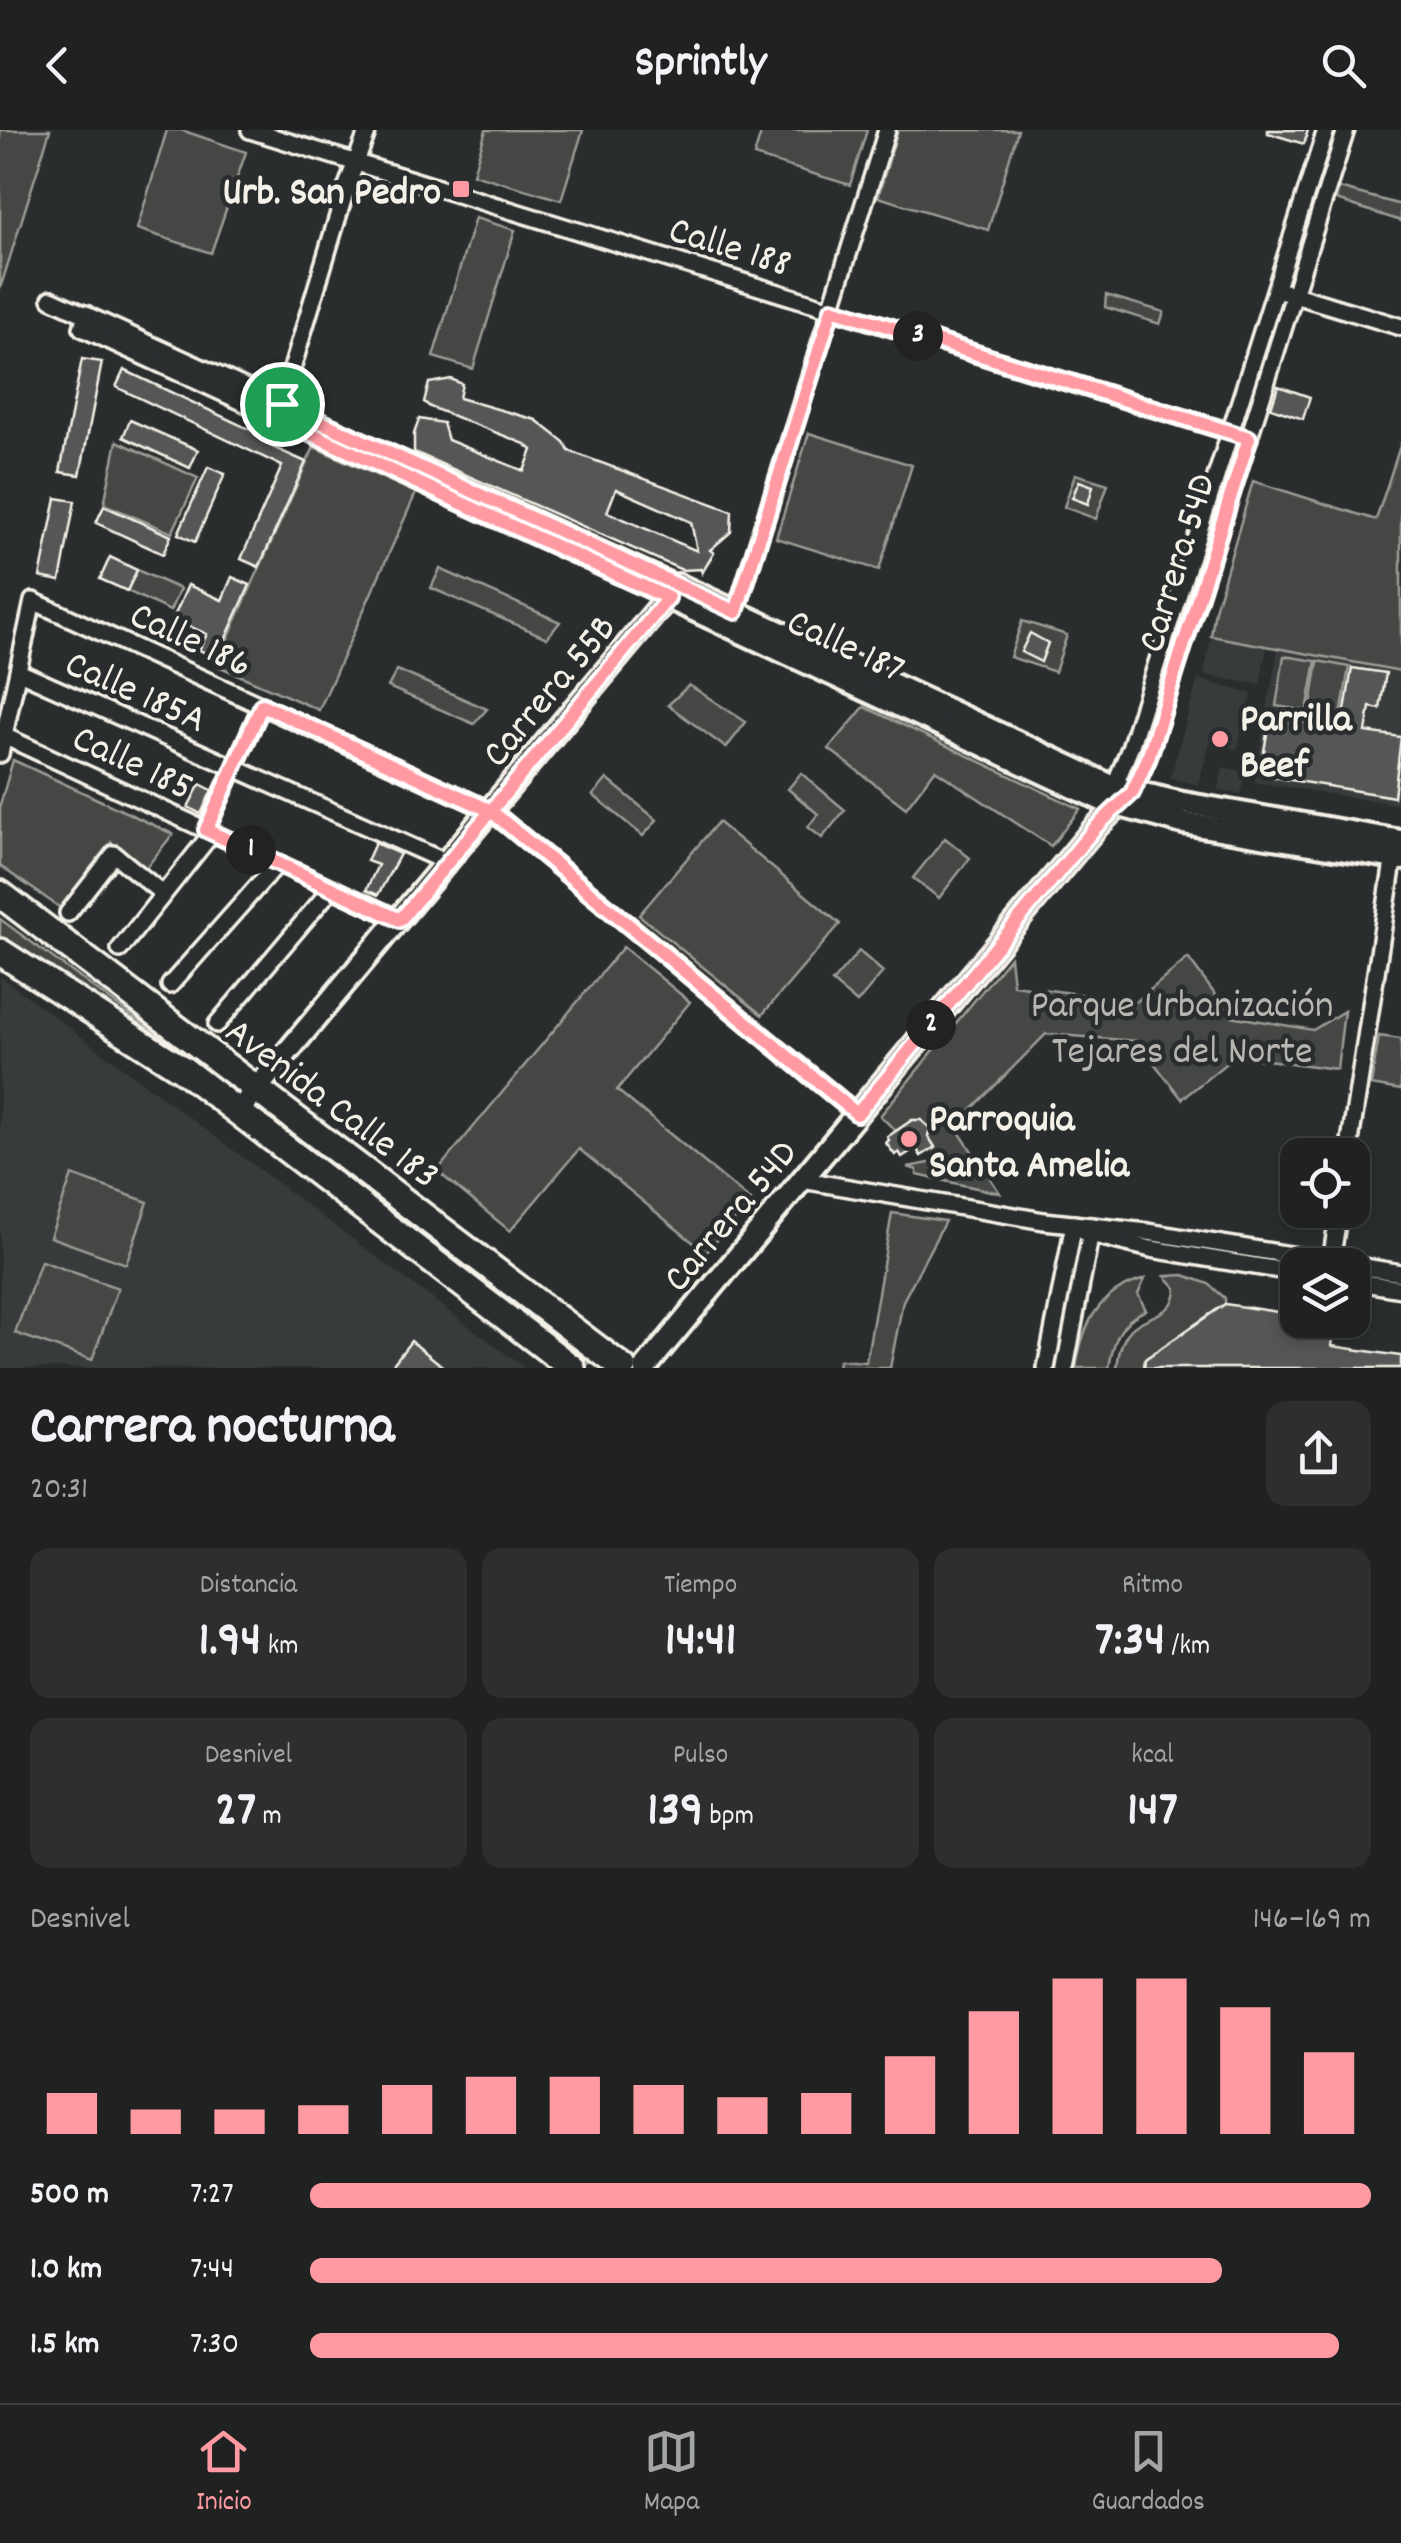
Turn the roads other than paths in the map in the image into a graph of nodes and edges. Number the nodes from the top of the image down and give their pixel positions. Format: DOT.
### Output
graph roads {
  1 [pos="250,130"];
  2 [pos="368,130"];
  3 [pos="887,130"];
  4 [pos="1326,130"];
  5 [pos="1346,130"];
  6 [pos="356,162"];
  7 [pos="1309,184"];
  8 [pos="1328,190"];
  9 [pos="1276,289"];
  10 [pos="1294,295"];
  11 [pos="52,298"];
  12 [pos="832,309"];
  13 [pos="1401,326"];
  14 [pos="279,411"];
  15 [pos="1230,432"];
  16 [pos="1249,438"];
  17 [pos="673,592"];
  18 [pos="734,620"];
  19 [pos="19,672"];
  20 [pos="262,705"];
  21 [pos="4,736"];
  22 [pos="0,754"];
  23 [pos="234,767"];
  24 [pos="1118,797"];
  25 [pos="491,811"];
  26 [pos="209,831"];
  27 [pos="1398,849"];
  28 [pos="278,863"];
  29 [pos="448,863"];
  30 [pos="332,888"];
  31 [pos="0,894"];
  32 [pos="163,894"];
  33 [pos="0,906"];
  34 [pos="400,920"];
  35 [pos="60,923"];
  36 [pos="120,949"];
  37 [pos="0,952"];
  38 [pos="170,985"];
  39 [pos="217,1024"];
  40 [pos="257,1089"];
  41 [pos="238,1112"];
  42 [pos="857,1114"];
  43 [pos="1351,1138"];
  44 [pos="802,1180"];
  45 [pos="1074,1227"];
  46 [pos="1092,1230"];
  47 [pos="1280,1255"];
  48 [pos="1370,1268"];
  49 [pos="1280,1270"];
  50 [pos="1401,1273"];
  51 [pos="1370,1285"];
  52 [pos="1401,1289"];
  53 [pos="1057,1316"];
  54 [pos="1074,1322"];
  55 [pos="572,1368"];
  56 [pos="623,1368"];
  57 [pos="645,1368"];
  58 [pos="1046,1368"];
  59 [pos="1065,1368"];
  1 -- 6 [label="street, Calle 188"];
  2 -- 6 [label="street"];
  3 -- 12 [label="street"];
  4 -- 7 [label="street, Carrera 54D"];
  5 -- 8 [label="street, Carrera 54D"];
  6 -- 12 [label="street, Calle 188"];
  6 -- 14 [label="street"];
  7 -- 8 [label="street"];
  7 -- 9 [label="street, Carrera 54D"];
  8 -- 10 [label="street, Carrera 54D"];
  9 -- 10 [label="street"];
  9 -- 15 [label="street, Carrera 54D"];
  10 -- 13 [label="street"];
  10 -- 16 [label="street, Carrera 54D"];
  11 -- 14 [label="street, Calle 187"];
  12 -- 15 [label="street, Calle 188"];
  12 -- 18 [label="street"];
  14 -- 17 [label="street, Calle 187"];
  15 -- 16 [label="street, Calle 188"];
  15 -- 24 [label="street, Carrera 54D"];
  16 -- 24 [label="street, Carrera 54D"];
  17 -- 18 [label="street, Calle 187"];
  17 -- 25 [label="street, Carrera 55B"];
  18 -- 24 [label="street, Calle 187"];
  19 -- 20 [label="street, Calle 186"];
  19 -- 21 [label="street"];
  19 -- 23 [label="street, Calle 185A"];
  20 -- 23 [label="street"];
  20 -- 25 [label="street, Calle 186"];
  21 -- 22 [label="street"];
  21 -- 26 [label="street, Calle 185"];
  23 -- 26 [label="street"];
  23 -- 29 [label="street, Calle 185A"];
  24 -- 27 [label="street, Calle 187"];
  24 -- 42 [label="street, Carrera 54D"];
  25 -- 29 [label="street, Carrera 55B"];
  25 -- 42 [label="street, Calle 186"];
  26 -- 28 [label="street, Calle 185"];
  26 -- 32 [label="street"];
  27 -- 43 [label="street"];
  28 -- 30 [label="street, Calle 185"];
  28 -- 38 [label="street"];
  29 -- 34 [label="street, Carrera 55B"];
  30 -- 34 [label="street, Calle 185"];
  30 -- 39 [label="street"];
  31 -- 35 [label="main road, Avenida Calle 183"];
  32 -- 35 [label="street"];
  32 -- 36 [label="street"];
  33 -- 35 [label="main road"];
  34 -- 40 [label="street, Carrera 55B"];
  35 -- 40 [label="main road, Avenida Calle 183"];
  37 -- 41 [label="main road, Avenida Calle 183"];
  40 -- 41 [label="street, Carrera 55B"];
  40 -- 56 [label="main road, Avenida Calle 183"];
  41 -- 55 [label="main road, Avenida Calle 183"];
  42 -- 44 [label="street, Carrera 54D"];
  44 -- 45 [label="street"];
  44 -- 57 [label="street, Carrera 54D"];
  45 -- 46 [label="street"];
  45 -- 53 [label="street"];
  46 -- 47 [label="street"];
  46 -- 49 [label="street"];
  46 -- 54 [label="street"];
  48 -- 50 [label="street"];
  51 -- 52 [label="street"];
  53 -- 54 [label="street"];
  53 -- 58 [label="street"];
  54 -- 59 [label="street"];
}
